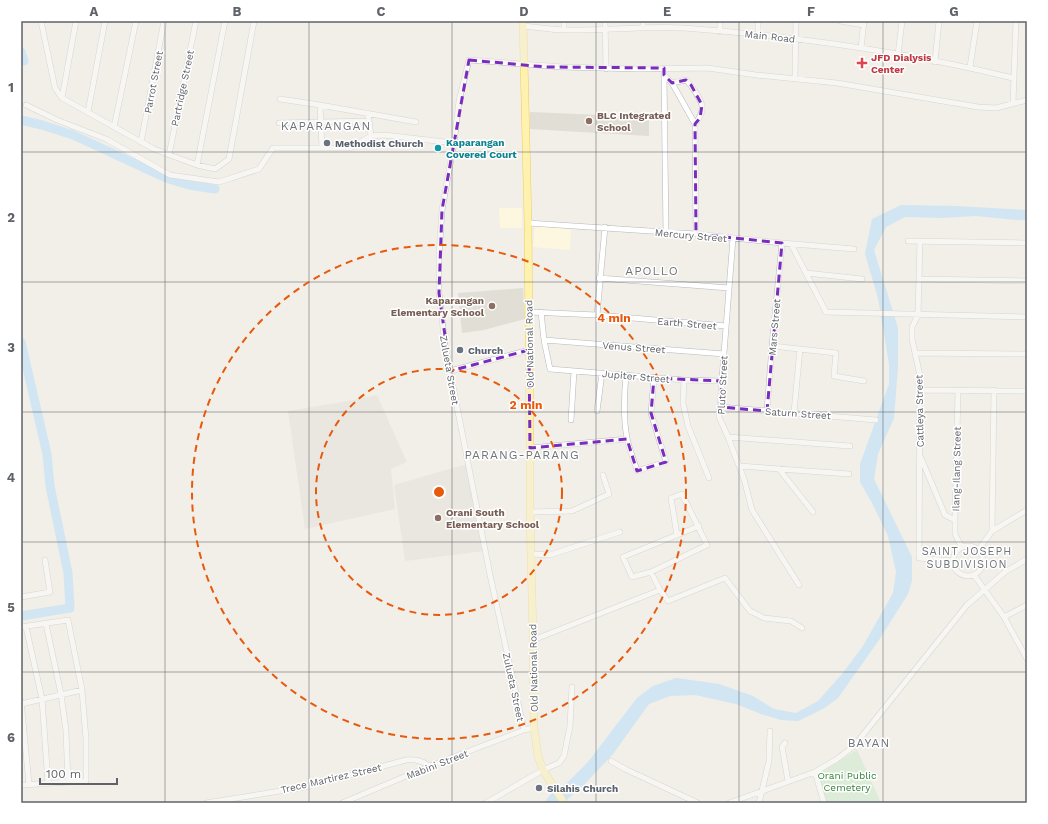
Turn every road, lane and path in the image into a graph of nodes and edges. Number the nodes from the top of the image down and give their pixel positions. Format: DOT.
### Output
graph roads {
  1 [pos="76,21"];
  2 [pos="105,21"];
  3 [pos="136,21"];
  4 [pos="164,21"];
  5 [pos="196,21"];
  6 [pos="225,21"];
  7 [pos="254,21"];
  8 [pos="564,21"];
  9 [pos="605,21"];
  10 [pos="643,21"];
  11 [pos="682,21"];
  12 [pos="720,21"];
  13 [pos="758,21"];
  14 [pos="796,21"];
  15 [pos="840,21"];
  16 [pos="902,21"];
  17 [pos="939,21"];
  18 [pos="977,21"];
  19 [pos="1016,21"];
  20 [pos="42,22"];
  21 [pos="864,23"];
  22 [pos="523,24"];
  23 [pos="643,28"];
  24 [pos="682,28"];
  25 [pos="605,29"];
  26 [pos="564,30"];
  27 [pos="720,32"];
  28 [pos="758,35"];
  29 [pos="796,39"];
  30 [pos="861,48"];
  31 [pos="898,55"];
  32 [pos="934,62"];
  33 [pos="524,65"];
  34 [pos="664,68"];
  35 [pos="970,68"];
  36 [pos="606,69"];
  37 [pos="664,74"];
  38 [pos="795,78"];
  39 [pos="1014,78"];
  40 [pos="672,83"];
  41 [pos="62,98"];
  42 [pos="280,100"];
  43 [pos="1027,100"];
  44 [pos="1013,103"];
  45 [pos="26,105"];
  46 [pos="320,105"];
  47 [pos="88,112"];
  48 [pos="368,114"];
  49 [pos="320,121"];
  50 [pos="369,121"];
  51 [pos="416,122"];
  52 [pos="279,123"];
  53 [pos="695,124"];
  54 [pos="114,127"];
  55 [pos="371,136"];
  56 [pos="141,142"];
  57 [pos="454,143"];
  58 [pos="322,148"];
  59 [pos="169,154"];
  60 [pos="197,165"];
  61 [pos="528,223"];
  62 [pos="605,227"];
  63 [pos="666,232"];
  64 [pos="696,234"];
  65 [pos="733,238"];
  66 [pos="908,241"];
  67 [pos="920,241"];
  68 [pos="782,243"];
  69 [pos="1027,243"];
  70 [pos="791,244"];
  71 [pos="854,249"];
  72 [pos="806,273"];
  73 [pos="599,278"];
  74 [pos="862,278"];
  75 [pos="919,278"];
  76 [pos="1027,281"];
  77 [pos="729,288"];
  78 [pos="529,312"];
  79 [pos="541,312"];
  80 [pos="597,315"];
  81 [pos="918,315"];
  82 [pos="1027,317"];
  83 [pos="726,326"];
  84 [pos="544,340"];
  85 [pos="772,346"];
  86 [pos="529,350"];
  87 [pos="800,350"];
  88 [pos="916,353"];
  89 [pos="724,354"];
  90 [pos="1027,354"];
  91 [pos="450,371"];
  92 [pos="574,371"];
  93 [pos="602,373"];
  94 [pos="626,375"];
  95 [pos="654,378"];
  96 [pos="684,380"];
  97 [pos="722,381"];
  98 [pos="864,381"];
  99 [pos="920,390"];
  100 [pos="958,390"];
  101 [pos="994,390"];
  102 [pos="1027,390"];
  103 [pos="720,407"];
  104 [pos="767,410"];
  105 [pos="597,411"];
  106 [pos="794,412"];
  107 [pos="571,420"];
  108 [pos="876,420"];
  109 [pos="728,437"];
  110 [pos="627,439"];
  111 [pos="850,446"];
  112 [pos="530,448"];
  113 [pos="920,455"];
  114 [pos="739,466"];
  115 [pos="779,469"];
  116 [pos="849,474"];
  117 [pos="603,475"];
  118 [pos="709,478"];
  119 [pos="1027,510"];
  120 [pos="530,512"];
  121 [pos="813,512"];
  122 [pos="955,520"];
  123 [pos="699,526"];
  124 [pos="992,531"];
  125 [pos="620,532"];
  126 [pos="677,535"];
  127 [pos="961,546"];
  128 [pos="979,549"];
  129 [pos="531,554"];
  130 [pos="1027,559"];
  131 [pos="45,560"];
  132 [pos="952,561"];
  133 [pos="652,572"];
  134 [pos="974,575"];
  135 [pos="799,585"];
  136 [pos="660,590"];
  137 [pos="985,590"];
  138 [pos="21,597"];
  139 [pos="1027,605"];
  140 [pos="1004,617"];
  141 [pos="46,624"];
  142 [pos="23,627"];
  143 [pos="802,628"];
  144 [pos="533,640"];
  145 [pos="1025,650"];
  146 [pos="1027,659"];
  147 [pos="572,687"];
  148 [pos="82,690"];
  149 [pos="61,694"];
  150 [pos="42,700"];
  151 [pos="21,703"];
  152 [pos="534,728"];
  153 [pos="524,730"];
  154 [pos="770,731"];
  155 [pos="785,744"];
  156 [pos="611,761"];
  157 [pos="430,766"];
  158 [pos="543,770"];
  159 [pos="815,772"];
  160 [pos="788,781"];
  161 [pos="68,782"];
  162 [pos="48,783"];
  163 [pos="29,784"];
  164 [pos="21,785"];
  165 [pos="762,790"];
  166 [pos="206,803"];
  167 [pos="342,803"];
  168 [pos="486,803"];
  169 [pos="564,803"];
  170 [pos="698,803"];
  171 [pos="729,803"];
  172 [pos="759,803"];
  173 [pos="824,803"];
  1 -- 41 [label="street"];
  2 -- 47 [label="street"];
  3 -- 54 [label="street"];
  4 -- 56 [label="street, Parrot Street"];
  5 -- 59 [label="street, Partridge Street"];
  6 -- 60 [label="street"];
  7 -- 60 [label="street"];
  8 -- 26 [label="street"];
  9 -- 25 [label="street"];
  10 -- 23 [label="street"];
  11 -- 24 [label="street"];
  12 -- 27 [label="street"];
  13 -- 28 [label="street"];
  14 -- 29 [label="street"];
  15 -- 21 [label="street"];
  16 -- 31 [label="street"];
  17 -- 32 [label="street"];
  18 -- 35 [label="street"];
  19 -- 39 [label="street"];
  20 -- 41 [label="street"];
  21 -- 30 [label="street"];
  22 -- 26 [label="street, Main Road"];
  22 -- 33 [label="main road, Old National Road"];
  23 -- 24 [label="street, Main Road"];
  23 -- 25 [label="street, Main Road"];
  24 -- 27 [label="street, Main Road"];
  25 -- 26 [label="street, Main Road"];
  25 -- 36 [label="street"];
  27 -- 28 [label="street, Main Road"];
  28 -- 29 [label="street, Main Road"];
  29 -- 30 [label="street, Main Road"];
  29 -- 38 [label="street"];
  30 -- 31 [label="street, Main Road"];
  31 -- 32 [label="street, Main Road"];
  32 -- 35 [label="street, Main Road"];
  33 -- 36 [label="street"];
  33 -- 57 [label="street, Zulueta Street"];
  33 -- 61 [label="main road, Old National Road"];
  34 -- 36 [label="street"];
  34 -- 37 [label="street"];
  34 -- 38 [label="street"];
  35 -- 39 [label="street, Main Road"];
  37 -- 40 [label="street"];
  37 -- 63 [label="street"];
  38 -- 44 [label="street"];
  39 -- 44 [label="street"];
  40 -- 53 [label="street"];
  40 -- 53 [label="street"];
  41 -- 47 [label="street"];
  42 -- 46 [label="street"];
  43 -- 44 [label="street"];
  45 -- 58 [label="street"];
  46 -- 48 [label="street"];
  46 -- 49 [label="street"];
  47 -- 54 [label="street"];
  48 -- 50 [label="street"];
  48 -- 51 [label="street"];
  49 -- 50 [label="street"];
  49 -- 52 [label="street"];
  49 -- 58 [label="street"];
  50 -- 55 [label="street"];
  53 -- 64 [label="street"];
  54 -- 56 [label="street"];
  55 -- 57 [label="street"];
  55 -- 58 [label="street"];
  56 -- 59 [label="street"];
  57 -- 91 [label="street, Zulueta Street"];
  59 -- 60 [label="street"];
  61 -- 62 [label="street, Mercury Street"];
  61 -- 78 [label="main road, Old National Road"];
  62 -- 63 [label="street, Mercury Street"];
  62 -- 73 [label="street"];
  63 -- 64 [label="street, Mercury Street"];
  64 -- 65 [label="street, Mercury Street"];
  65 -- 68 [label="street, Mercury Street"];
  65 -- 77 [label="street, Pluto Street"];
  66 -- 67 [label="street"];
  67 -- 69 [label="street"];
  67 -- 75 [label="street, Cattleya Street"];
  68 -- 70 [label="street, Mercury Street"];
  68 -- 85 [label="street, Mars Street"];
  70 -- 71 [label="street, Mercury Street"];
  70 -- 72 [label="street"];
  72 -- 74 [label="street"];
  72 -- 81 [label="street"];
  73 -- 77 [label="street"];
  73 -- 80 [label="street"];
  75 -- 76 [label="street"];
  75 -- 81 [label="street, Cattleya Street"];
  77 -- 83 [label="street, Pluto Street"];
  78 -- 79 [label="street, Earth Street"];
  78 -- 86 [label="main road, Old National Road"];
  79 -- 80 [label="street, Earth Street"];
  79 -- 84 [label="street"];
  80 -- 83 [label="street, Earth Street"];
  81 -- 82 [label="street"];
  81 -- 88 [label="street, Cattleya Street"];
  83 -- 89 [label="street, Pluto Street"];
  84 -- 89 [label="street, Venus Street"];
  84 -- 92 [label="street, Jupiter Street"];
  85 -- 87 [label="street"];
  85 -- 104 [label="street, Mars Street"];
  86 -- 91 [label="street"];
  86 -- 112 [label="main road, Old National Road"];
  87 -- 98 [label="street"];
  87 -- 106 [label="street"];
  88 -- 90 [label="street"];
  88 -- 99 [label="street, Cattleya Street"];
  89 -- 97 [label="street, Pluto Street"];
  91 -- 153 [label="street, Zulueta Street"];
  92 -- 93 [label="street, Jupiter Street"];
  92 -- 107 [label="street"];
  93 -- 94 [label="street, Jupiter Street"];
  93 -- 105 [label="street"];
  94 -- 95 [label="street, Jupiter Street"];
  94 -- 110 [label="street"];
  95 -- 96 [label="street, Jupiter Street"];
  95 -- 110 [label="street"];
  96 -- 97 [label="street, Jupiter Street"];
  96 -- 118 [label="street"];
  97 -- 103 [label="street, Pluto Street"];
  99 -- 100 [label="street"];
  99 -- 113 [label="street, Cattleya Street"];
  100 -- 101 [label="street"];
  100 -- 122 [label="street, Ilang-Ilang Street"];
  101 -- 102 [label="street"];
  101 -- 124 [label="street"];
  103 -- 104 [label="street, Saturn Street"];
  103 -- 109 [label="street, Pluto Street"];
  104 -- 106 [label="street, Saturn Street"];
  106 -- 108 [label="street, Saturn Street"];
  109 -- 111 [label="street"];
  109 -- 114 [label="street, Pluto Street"];
  110 -- 112 [label="street"];
  112 -- 120 [label="main road, Old National Road"];
  113 -- 122 [label="street"];
  113 -- 132 [label="street, Cattleya Street"];
  114 -- 115 [label="street"];
  114 -- 135 [label="street, Pluto Street"];
  115 -- 116 [label="street"];
  115 -- 121 [label="street"];
  117 -- 120 [label="street"];
  119 -- 124 [label="street"];
  120 -- 129 [label="main road, Old National Road"];
  122 -- 127 [label="street, Ilang-Ilang Street"];
  123 -- 126 [label="street"];
  123 -- 126 [label="street"];
  123 -- 133 [label="street"];
  124 -- 128 [label="street"];
  125 -- 129 [label="street"];
  126 -- 133 [label="street"];
  127 -- 128 [label="street"];
  127 -- 132 [label="street"];
  128 -- 134 [label="street"];
  129 -- 144 [label="main road, Old National Road"];
  130 -- 137 [label="street"];
  131 -- 138 [label="street"];
  132 -- 134 [label="street"];
  133 -- 136 [label="street"];
  134 -- 137 [label="street"];
  136 -- 143 [label="street"];
  136 -- 144 [label="street"];
  137 -- 140 [label="street"];
  137 -- 159 [label="street"];
  139 -- 140 [label="street"];
  140 -- 145 [label="street"];
  141 -- 142 [label="street"];
  141 -- 148 [label="street"];
  141 -- 149 [label="street"];
  142 -- 150 [label="street"];
  144 -- 152 [label="main road, Old National Road"];
  145 -- 146 [label="street"];
  147 -- 158 [label="street"];
  148 -- 149 [label="street"];
  148 -- 161 [label="street"];
  149 -- 150 [label="street"];
  149 -- 161 [label="street"];
  150 -- 151 [label="street"];
  150 -- 162 [label="street"];
  151 -- 163 [label="street"];
  152 -- 153 [label="street, Mabini Street"];
  152 -- 158 [label="main road, Old National Road"];
  153 -- 157 [label="street, Mabini Street"];
  154 -- 165 [label="street"];
  155 -- 160 [label="street"];
  156 -- 170 [label="street"];
  157 -- 166 [label="street, Trece Martirez Street"];
  157 -- 167 [label="street, Mabini Street"];
  158 -- 168 [label="street"];
  158 -- 169 [label="main road, Old National Road"];
  159 -- 160 [label="street"];
  159 -- 173 [label="street"];
  160 -- 165 [label="street"];
  161 -- 162 [label="street"];
  162 -- 163 [label="street"];
  163 -- 164 [label="street"];
  165 -- 171 [label="street"];
  165 -- 172 [label="street"];
}
